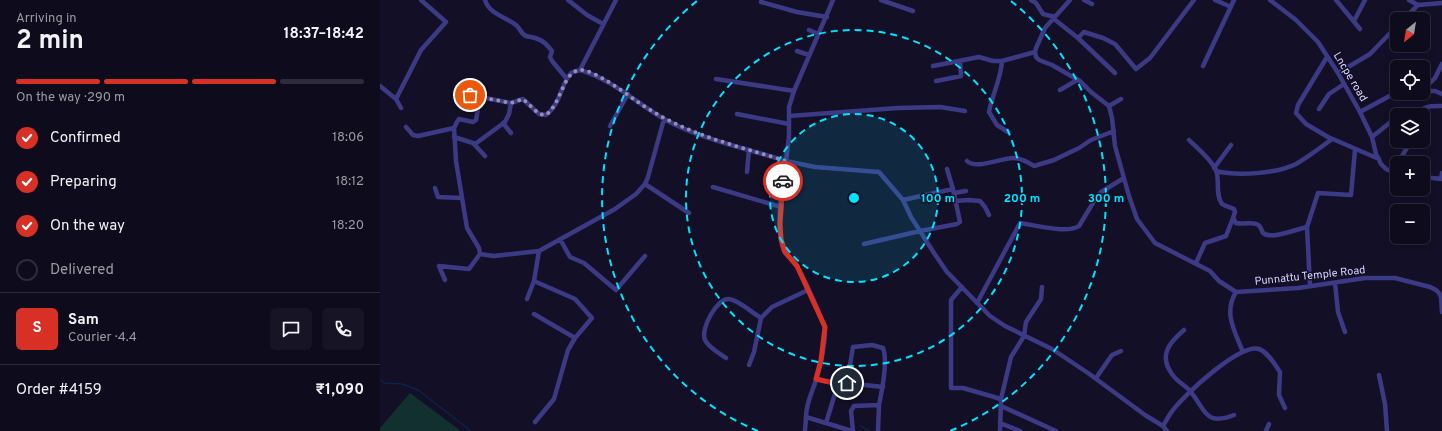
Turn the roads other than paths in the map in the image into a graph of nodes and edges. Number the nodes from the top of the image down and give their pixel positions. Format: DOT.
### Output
graph roads {
  1 [pos="421,0"];
  2 [pos="485,0"];
  3 [pos="568,0"];
  4 [pos="616,0"];
  5 [pos="832,0"];
  6 [pos="881,0"];
  7 [pos="1031,0"];
  8 [pos="1070,0"];
  9 [pos="1084,0"];
  10 [pos="1194,0"];
  11 [pos="1215,0"];
  12 [pos="1234,0"];
  13 [pos="1270,0"];
  14 [pos="1336,0"];
  15 [pos="1365,0"];
  16 [pos="1409,0"];
  17 [pos="761,2"];
  18 [pos="894,2"];
  19 [pos="1442,3"];
  20 [pos="1092,4"];
  21 [pos="1418,5"];
  22 [pos="1231,7"];
  23 [pos="913,11"];
  24 [pos="1411,12"];
  25 [pos="827,17"];
  26 [pos="1055,18"];
  27 [pos="1354,21"];
  28 [pos="603,24"];
  29 [pos="1360,28"];
  30 [pos="809,30"];
  31 [pos="1390,33"];
  32 [pos="818,34"];
  33 [pos="1078,38"];
  34 [pos="796,51"];
  35 [pos="1034,52"];
  36 [pos="809,55"];
  37 [pos="1327,57"];
  38 [pos="960,61"];
  39 [pos="1002,61"];
  40 [pos="1442,64"];
  41 [pos="933,66"];
  42 [pos="1203,66"];
  43 [pos="580,70"];
  44 [pos="1115,73"];
  45 [pos="1338,73"];
  46 [pos="567,79"];
  47 [pos="716,79"];
  48 [pos="1077,80"];
  49 [pos="936,81"];
  50 [pos="1430,83"];
  51 [pos="1344,84"];
  52 [pos="380,86"];
  53 [pos="1060,90"];
  54 [pos="794,91"];
  55 [pos="1430,91"];
  56 [pos="460,92"];
  57 [pos="628,94"];
  58 [pos="1442,94"];
  59 [pos="1390,96"];
  60 [pos="480,97"];
  61 [pos="396,99"];
  62 [pos="1121,99"];
  63 [pos="511,103"];
  64 [pos="1109,106"];
  65 [pos="1442,106"];
  66 [pos="401,108"];
  67 [pos="1424,108"];
  68 [pos="1319,109"];
  69 [pos="965,111"];
  70 [pos="1360,112"];
  71 [pos="737,114"];
  72 [pos="789,116"];
  73 [pos="664,119"];
  74 [pos="503,123"];
  75 [pos="1390,123"];
  76 [pos="789,124"];
  77 [pos="610,126"];
  78 [pos="406,127"];
  79 [pos="454,128"];
  80 [pos="1114,131"];
  81 [pos="1008,132"];
  82 [pos="511,133"];
  83 [pos="454,137"];
  84 [pos="1372,137"];
  85 [pos="1332,139"];
  86 [pos="1189,140"];
  87 [pos="475,144"];
  88 [pos="1231,146"];
  89 [pos="749,150"];
  90 [pos="1356,150"];
  91 [pos="485,156"];
  92 [pos="1379,159"];
  93 [pos="786,161"];
  94 [pos="967,161"];
  95 [pos="946,169"];
  96 [pos="1215,170"];
  97 [pos="1390,171"];
  98 [pos="747,172"];
  99 [pos="1442,173"];
  100 [pos="1124,178"];
  101 [pos="1430,178"];
  102 [pos="1441,179"];
  103 [pos="645,184"];
  104 [pos="713,186"];
  105 [pos="435,188"];
  106 [pos="953,191"];
  107 [pos="966,192"];
  108 [pos="462,198"];
  109 [pos="903,200"];
  110 [pos="956,201"];
  111 [pos="781,207"];
  112 [pos="689,214"];
  113 [pos="989,215"];
  114 [pos="1233,218"];
  115 [pos="1307,227"];
  116 [pos="920,231"];
  117 [pos="560,239"];
  118 [pos="864,244"];
  119 [pos="539,250"];
  120 [pos="480,254"];
  121 [pos="645,256"];
  122 [pos="1196,263"];
  123 [pos="445,280"];
  124 [pos="534,281"];
  125 [pos="1335,283"];
  126 [pos="1310,286"];
  127 [pos="962,287"];
  128 [pos="1042,287"];
  129 [pos="808,290"];
  130 [pos="1236,292"];
  131 [pos="527,299"];
  132 [pos="977,303"];
  133 [pos="1442,312"];
  134 [pos="534,314"];
  135 [pos="761,318"];
  136 [pos="1184,330"];
  137 [pos="1346,332"];
  138 [pos="1024,336"];
  139 [pos="575,338"];
  140 [pos="1121,350"];
  141 [pos="1243,352"];
  142 [pos="726,358"];
  143 [pos="749,365"];
  144 [pos="1379,375"];
  145 [pos="1096,378"];
  146 [pos="816,379"];
  147 [pos="847,383"];
  148 [pos="838,384"];
  149 [pos="883,387"];
  150 [pos="1190,391"];
  151 [pos="1001,399"];
  152 [pos="879,405"];
  153 [pos="1001,406"];
  154 [pos="1285,408"];
  155 [pos="1234,415"];
  156 [pos="806,418"];
  157 [pos="535,422"];
  158 [pos="826,423"];
  159 [pos="1000,423"];
  160 [pos="1269,424"];
  161 [pos="1163,426"];
  162 [pos="805,431"];
  163 [pos="853,431"];
  164 [pos="878,431"];
  165 [pos="1000,431"];
  166 [pos="1020,431"];
  167 [pos="1056,431"];
  168 [pos="1167,431"];
  169 [pos="1266,431"];
  170 [pos="1386,431"];
  1 -- 61 [label="street"];
  2 -- 46 [label="street"];
  3 -- 28 [label="street"];
  4 -- 28 [label="street"];
  5 -- 25 [label="street"];
  6 -- 18 [label="street"];
  7 -- 26 [label="street"];
  8 -- 26 [label="street"];
  9 -- 20 [label="street"];
  10 -- 33 [label="street"];
  11 -- 22 [label="street"];
  12 -- 22 [label="street"];
  13 -- 37 [label="street, Lncpe road"];
  14 -- 27 [label="street"];
  15 -- 27 [label="street"];
  16 -- 21 [label="street"];
  17 -- 25 [label="street"];
  18 -- 23 [label="street"];
  19 -- 21 [label="street"];
  21 -- 24 [label="street"];
  22 -- 42 [label="street"];
  25 -- 32 [label="street"];
  26 -- 33 [label="street"];
  26 -- 35 [label="street"];
  27 -- 29 [label="street"];
  28 -- 43 [label="street"];
  30 -- 32 [label="street"];
  31 -- 45 [label="street"];
  32 -- 36 [label="street"];
  33 -- 44 [label="street"];
  34 -- 36 [label="street"];
  35 -- 39 [label="street"];
  35 -- 48 [label="street"];
  36 -- 54 [label="street"];
  37 -- 45 [label="street, Lncpe road"];
  37 -- 85 [label="street"];
  38 -- 39 [label="street"];
  38 -- 41 [label="street"];
  38 -- 49 [label="street"];
  39 -- 81 [label="street"];
  40 -- 50 [label="street"];
  43 -- 46 [label="street"];
  43 -- 57 [label="street"];
  45 -- 51 [label="street, Lncpe road"];
  46 -- 63 [label="street"];
  47 -- 54 [label="street"];
  48 -- 53 [label="street"];
  48 -- 64 [label="street"];
  51 -- 68 [label="street"];
  51 -- 70 [label="street, Lncpe road"];
  52 -- 61 [label="street"];
  54 -- 72 [label="street"];
  55 -- 58 [label="street"];
  56 -- 60 [label="street"];
  57 -- 73 [label="street"];
  57 -- 77 [label="street"];
  59 -- 70 [label="street"];
  60 -- 63 [label="street"];
  60 -- 79 [label="street"];
  61 -- 66 [label="street"];
  62 -- 64 [label="street"];
  63 -- 74 [label="street"];
  64 -- 80 [label="street"];
  65 -- 67 [label="street"];
  69 -- 72 [label="street"];
  70 -- 84 [label="street, Lncpe road"];
  71 -- 76 [label="street"];
  72 -- 76 [label="street"];
  73 -- 89 [label="street"];
  73 -- 103 [label="street"];
  74 -- 82 [label="street"];
  74 -- 87 [label="street"];
  75 -- 84 [label="street"];
  76 -- 93 [label="street"];
  78 -- 79 [label="street"];
  79 -- 83 [label="street"];
  80 -- 94 [label="street"];
  80 -- 100 [label="street"];
  83 -- 87 [label="street"];
  83 -- 108 [label="street"];
  84 -- 92 [label="street, Lncpe road"];
  85 -- 90 [label="street"];
  85 -- 96 [label="street"];
  86 -- 96 [label="street"];
  87 -- 91 [label="street"];
  88 -- 96 [label="street"];
  89 -- 93 [label="street"];
  89 -- 98 [label="street"];
  90 -- 92 [label="street"];
  90 -- 115 [label="street"];
  92 -- 97 [label="street, Lncpe road"];
  93 -- 109 [label="street"];
  93 -- 111 [label="street"];
  95 -- 106 [label="street"];
  96 -- 114 [label="street"];
  99 -- 102 [label="street"];
  100 -- 122 [label="street"];
  100 -- 132 [label="street"];
  101 -- 102 [label="street"];
  103 -- 112 [label="street"];
  103 -- 117 [label="street"];
  104 -- 111 [label="street"];
  105 -- 108 [label="street"];
  106 -- 107 [label="street"];
  106 -- 109 [label="street"];
  106 -- 110 [label="street"];
  108 -- 120 [label="street"];
  109 -- 116 [label="street"];
  110 -- 113 [label="street"];
  110 -- 116 [label="street"];
  111 -- 129 [label="street"];
  114 -- 115 [label="street"];
  114 -- 122 [label="street"];
  115 -- 126 [label="street"];
  116 -- 118 [label="street"];
  116 -- 127 [label="street"];
  117 -- 119 [label="street"];
  117 -- 121 [label="street"];
  119 -- 120 [label="street"];
  119 -- 124 [label="street"];
  120 -- 123 [label="street"];
  122 -- 130 [label="street"];
  124 -- 131 [label="street"];
  124 -- 139 [label="street"];
  125 -- 126 [label="street, Punnattu Temple Road"];
  125 -- 133 [label="street, Punnattu Temple Road"];
  125 -- 137 [label="street"];
  126 -- 130 [label="street, Punnattu Temple Road"];
  127 -- 132 [label="street"];
  127 -- 151 [label="street"];
  128 -- 138 [label="street"];
  129 -- 135 [label="street"];
  129 -- 146 [label="street"];
  130 -- 141 [label="street"];
  132 -- 138 [label="street"];
  134 -- 139 [label="street"];
  135 -- 142 [label="street"];
  135 -- 143 [label="street"];
  136 -- 150 [label="street"];
  138 -- 145 [label="street"];
  138 -- 151 [label="street"];
  139 -- 157 [label="street"];
  140 -- 145 [label="street"];
  141 -- 150 [label="street"];
  141 -- 154 [label="street"];
  144 -- 170 [label="street"];
  145 -- 161 [label="street"];
  146 -- 148 [label="street"];
  146 -- 156 [label="street"];
  147 -- 148 [label="street"];
  147 -- 149 [label="street"];
  147 -- 149 [label="street"];
  148 -- 158 [label="street"];
  149 -- 152 [label="street"];
  150 -- 155 [label="street"];
  150 -- 161 [label="street"];
  151 -- 153 [label="street"];
  152 -- 163 [label="street"];
  152 -- 164 [label="street"];
  153 -- 159 [label="street"];
  153 -- 167 [label="street"];
  156 -- 158 [label="street"];
  156 -- 162 [label="street"];
  158 -- 163 [label="street"];
  159 -- 165 [label="street"];
  159 -- 166 [label="street"];
  160 -- 169 [label="street"];
  161 -- 168 [label="street"];
}
